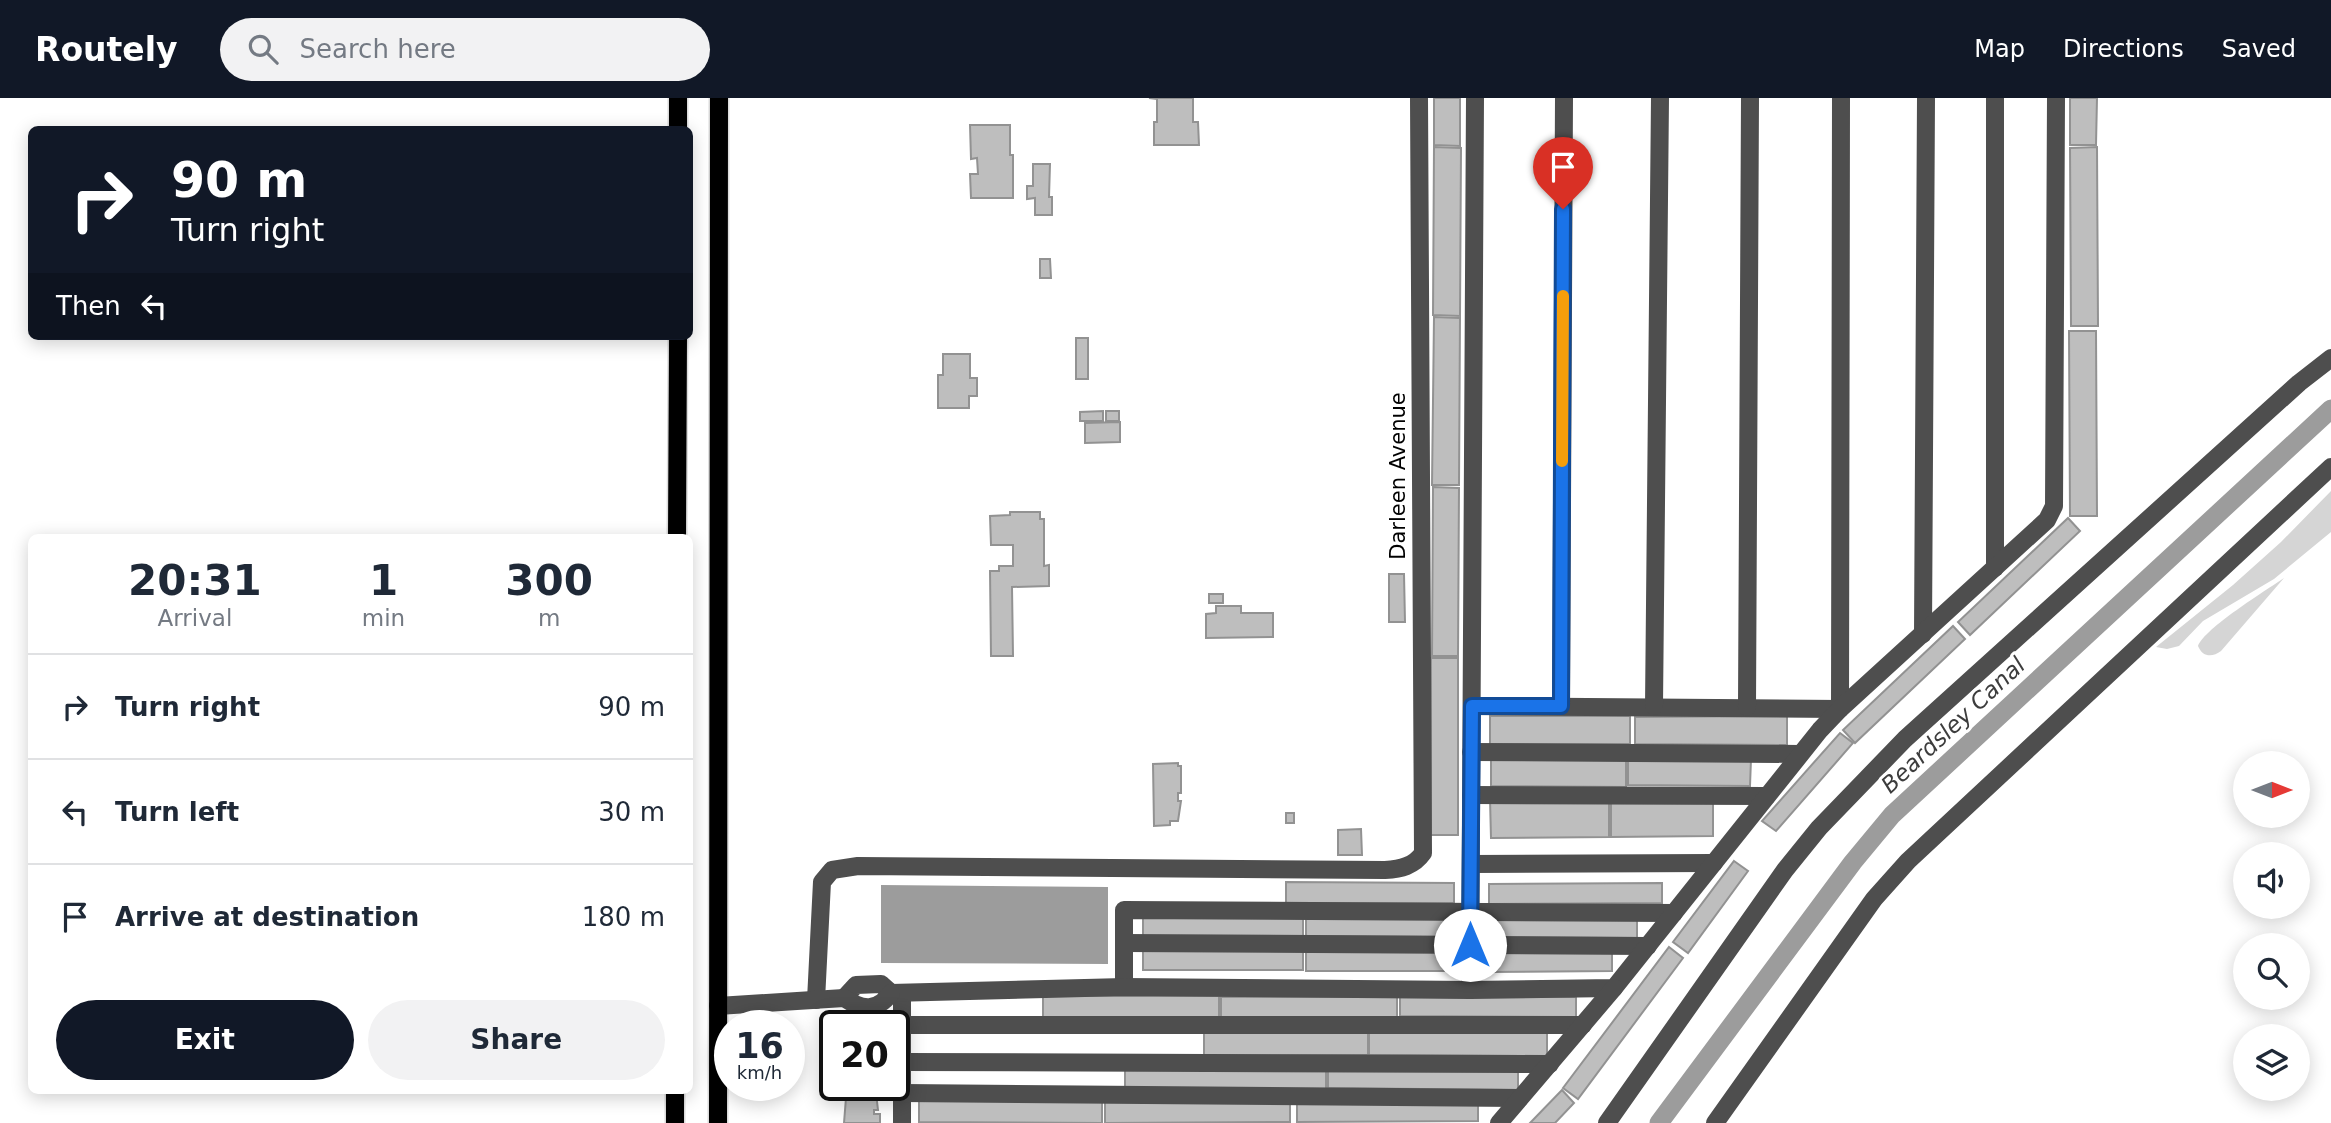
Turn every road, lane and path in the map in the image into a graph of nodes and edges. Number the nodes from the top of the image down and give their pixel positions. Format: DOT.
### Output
graph roads {
  1 [pos="678,98"];
  2 [pos="719,98"];
  3 [pos="1419,98"];
  4 [pos="1475,98"];
  5 [pos="1564,98"];
  6 [pos="1660,98"];
  7 [pos="1750,98"];
  8 [pos="1842,98"];
  9 [pos="1926,98"];
  10 [pos="1995,98"];
  11 [pos="2056,98"];
  12 [pos="678,126"];
  13 [pos="678,340"];
  14 [pos="2331,358"];
  15 [pos="2331,467"];
  16 [pos="677,534"];
  17 [pos="1995,568"];
  18 [pos="1923,634"];
  19 [pos="1472,706"];
  20 [pos="1561,706"];
  21 [pos="1654,706"];
  22 [pos="1747,707"];
  23 [pos="1840,709"];
  24 [pos="1471,752"];
  25 [pos="1800,754"];
  26 [pos="1471,795"];
  27 [pos="1767,796"];
  28 [pos="1714,863"];
  29 [pos="1471,864"];
  30 [pos="1471,911"];
  31 [pos="1674,913"];
  32 [pos="1124,943"];
  33 [pos="1470,945"];
  34 [pos="1648,946"];
  35 [pos="1124,987"];
  36 [pos="1614,988"];
  37 [pos="1470,990"];
  38 [pos="896,993"];
  39 [pos="816,1000"];
  40 [pos="718,1006"];
  41 [pos="899,1010"];
  42 [pos="1583,1025"];
  43 [pos="910,1026"];
  44 [pos="910,1062"];
  45 [pos="1550,1063"];
  46 [pos="910,1093"];
  47 [pos="675,1094"];
  48 [pos="1520,1098"];
  49 [pos="902,1101"];
  50 [pos="675,1123"];
  51 [pos="718,1123"];
  52 [pos="902,1123"];
  53 [pos="1499,1123"];
  54 [pos="1607,1123"];
  55 [pos="1715,1123"];
  1 -- 12 [label="main road"];
  2 -- 40 [label="main road"];
  3 -- 39 [label="street, Darleen Avenue"];
  4 -- 19 [label="street"];
  5 -- 20 [label="street"];
  6 -- 21 [label="street"];
  7 -- 22 [label="street"];
  8 -- 23 [label="street"];
  9 -- 18 [label="street"];
  10 -- 17 [label="street"];
  11 -- 17 [label="street"];
  13 -- 16 [label="main road"];
  14 -- 54 [label="street"];
  15 -- 55 [label="street"];
  17 -- 18 [label="street"];
  18 -- 23 [label="street"];
  19 -- 20 [label="street"];
  19 -- 24 [label="street"];
  20 -- 21 [label="street"];
  21 -- 22 [label="street"];
  22 -- 23 [label="street"];
  23 -- 25 [label="street"];
  24 -- 25 [label="street"];
  24 -- 26 [label="street"];
  25 -- 27 [label="street"];
  26 -- 27 [label="street"];
  26 -- 29 [label="street"];
  27 -- 28 [label="street"];
  28 -- 29 [label="street"];
  28 -- 31 [label="street"];
  29 -- 30 [label="street"];
  30 -- 31 [label="street"];
  30 -- 32 [label="street"];
  30 -- 33 [label="street"];
  31 -- 34 [label="street"];
  32 -- 33 [label="street"];
  32 -- 35 [label="street"];
  33 -- 34 [label="street"];
  33 -- 37 [label="street"];
  34 -- 36 [label="street"];
  35 -- 37 [label="street"];
  35 -- 38 [label="street"];
  36 -- 37 [label="street"];
  36 -- 42 [label="street"];
  38 -- 39 [label="street"];
  38 -- 41 [label="street"];
  39 -- 40 [label="street"];
  40 -- 51 [label="main road"];
  42 -- 43 [label="street"];
  42 -- 45 [label="street"];
  44 -- 45 [label="street"];
  45 -- 48 [label="street"];
  46 -- 48 [label="street"];
  47 -- 50 [label="main road"];
  48 -- 53 [label="street"];
  49 -- 52 [label="street"];
}
